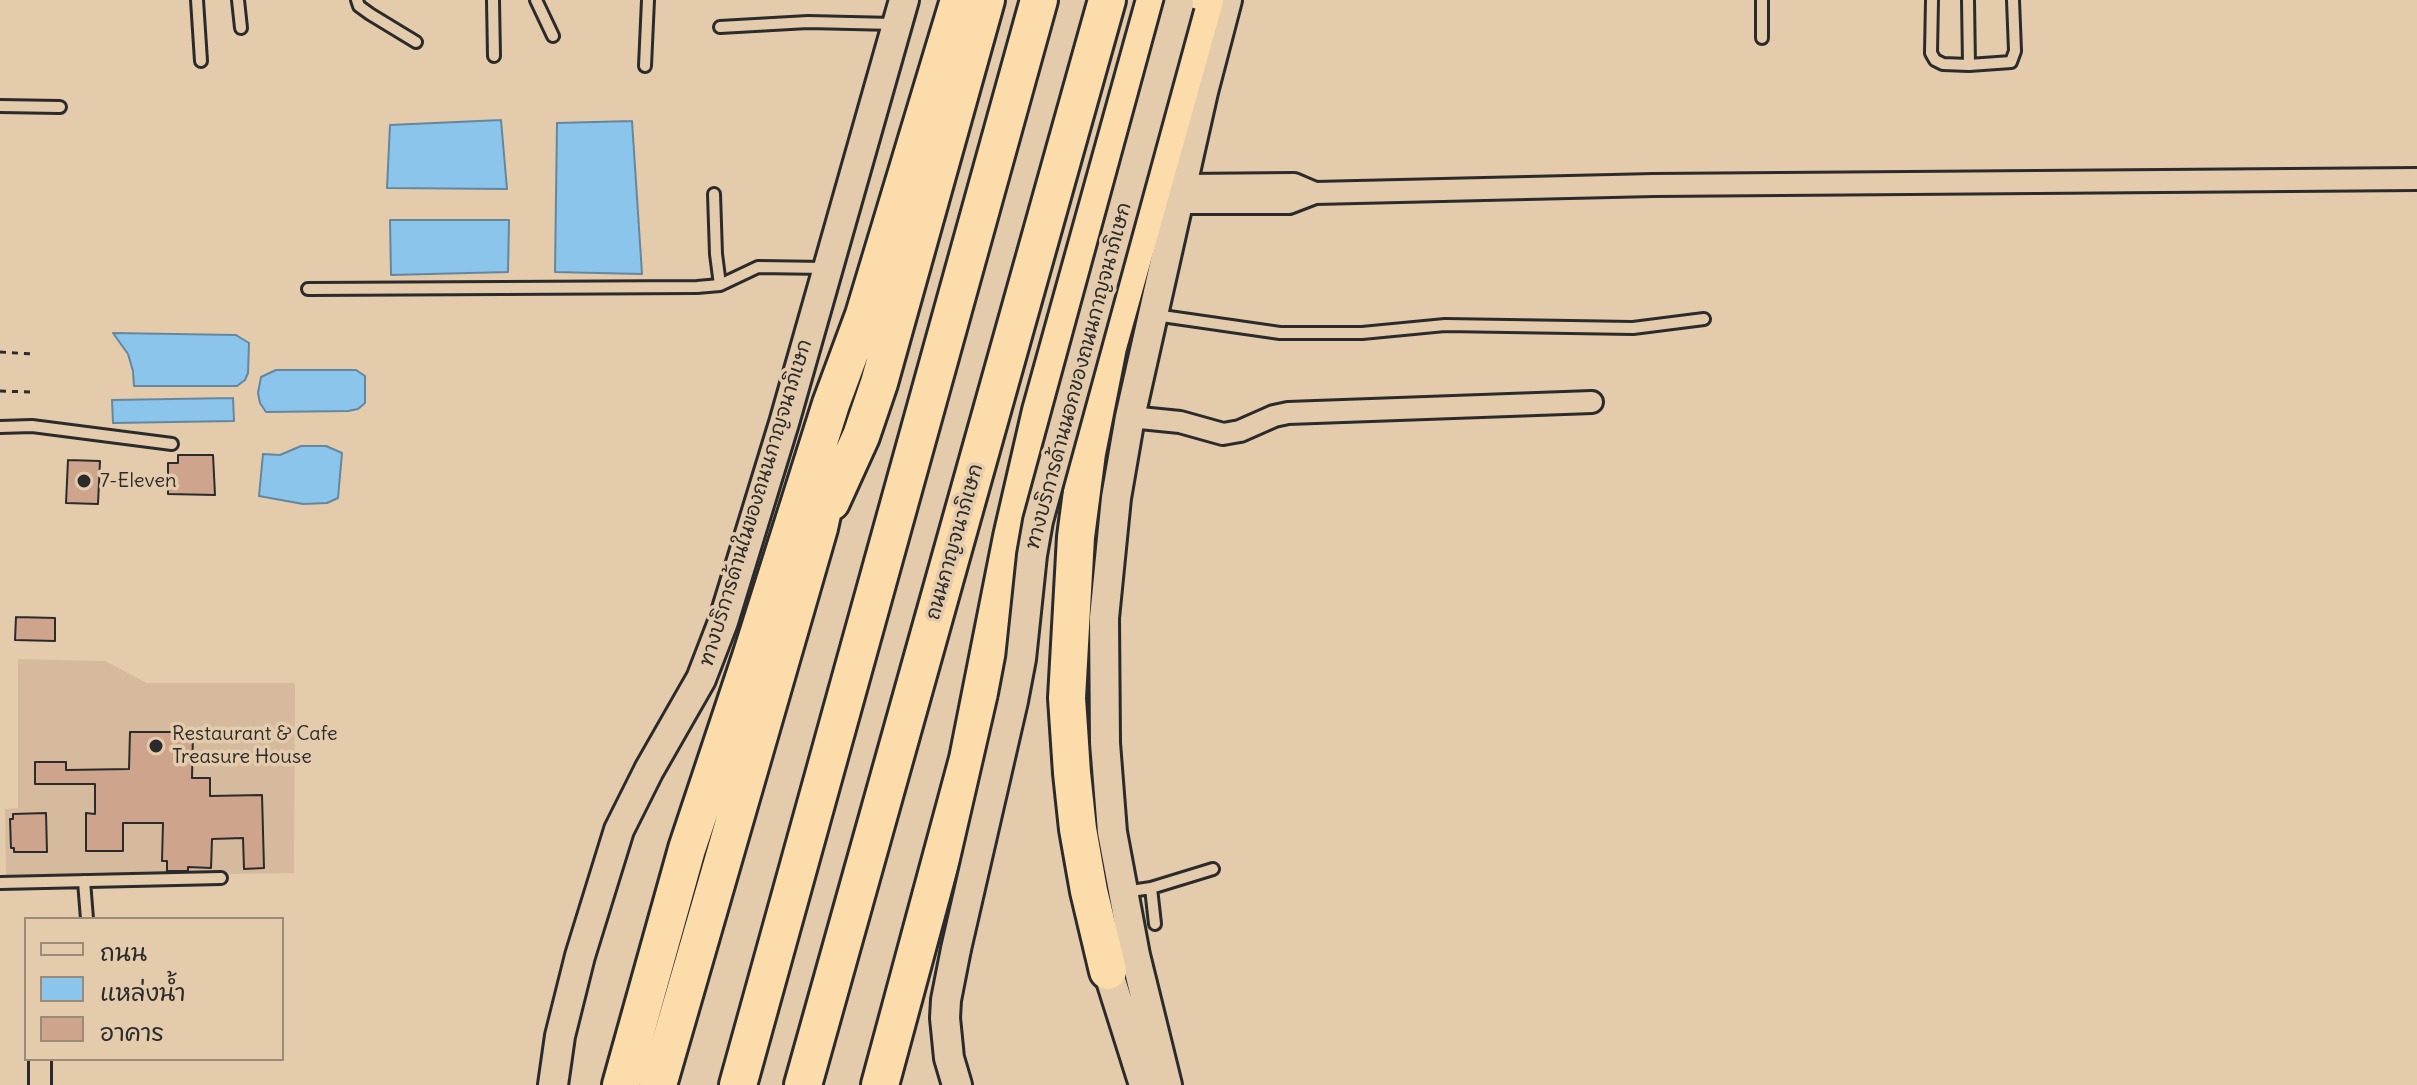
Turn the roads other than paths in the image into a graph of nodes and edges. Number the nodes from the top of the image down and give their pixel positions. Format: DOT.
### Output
graph roads {
  1 [pos="197,0"];
  2 [pos="238,0"];
  3 [pos="357,0"];
  4 [pos="493,0"];
  5 [pos="536,0"];
  6 [pos="648,0"];
  7 [pos="959,0"];
  8 [pos="986,0"];
  9 [pos="1039,0"];
  10 [pos="1107,0"];
  11 [pos="1227,0"];
  12 [pos="1762,0"];
  13 [pos="1932,0"];
  14 [pos="1968,0"];
  15 [pos="2013,0"];
  16 [pos="1180,1"];
  17 [pos="901,12"];
  18 [pos="720,27"];
  19 [pos="241,28"];
  20 [pos="553,36"];
  21 [pos="1762,38"];
  22 [pos="416,42"];
  23 [pos="494,56"];
  24 [pos="201,61"];
  25 [pos="1969,65"];
  26 [pos="645,66"];
  27 [pos="0,106"];
  28 [pos="60,107"];
  29 [pos="2417,179"];
  30 [pos="714,194"];
  31 [pos="1182,194"];
  32 [pos="829,268"];
  33 [pos="720,285"];
  34 [pos="308,289"];
  35 [pos="1074,293"];
  36 [pos="864,315"];
  37 [pos="1153,315"];
  38 [pos="1704,319"];
  39 [pos="1592,402"];
  40 [pos="1130,417"];
  41 [pos="0,427"];
  42 [pos="172,444"];
  43 [pos="819,528"];
  44 [pos="1067,698"];
  45 [pos="1213,869"];
  46 [pos="221,878"];
  47 [pos="84,881"];
  48 [pos="0,883"];
  49 [pos="1151,888"];
  50 [pos="1122,892"];
  51 [pos="87,917"];
  52 [pos="1155,924"];
  53 [pos="1108,971"];
  54 [pos="40,1061"];
  55 [pos="40,1085"];
  56 [pos="553,1085"];
  57 [pos="621,1085"];
  58 [pos="658,1085"];
  59 [pos="738,1085"];
  60 [pos="803,1085"];
  61 [pos="880,1085"];
  62 [pos="957,1085"];
  63 [pos="1144,1085"];
  64 [pos="1167,1085"];
  1 -- 24 [label="lane"];
  2 -- 19 [label="lane"];
  3 -- 22 [label="lane"];
  4 -- 23 [label="lane"];
  5 -- 20 [label="lane"];
  6 -- 26 [label="lane"];
  7 -- 36 [label="highway"];
  8 -- 43 [label="highway"];
  9 -- 59 [label="highway"];
  10 -- 60 [label="highway, ถนนกาญจนาภิเษก"];
  11 -- 31 [label="main road"];
  12 -- 21 [label="lane"];
  13 -- 25 [label="lane"];
  14 -- 25 [label="lane"];
  15 -- 25 [label="lane"];
  16 -- 35 [label="highway"];
  16 -- 44 [label="highway"];
  16 -- 62 [label="main road, ทางบริการด้านนอกของถนนกาญจนาภิเษก, bridge"];
  17 -- 18 [label="lane"];
  17 -- 32 [label="main road, ทางบริการด้านในของถนนกาญจนาภิเษก"];
  27 -- 28 [label="lane"];
  29 -- 31 [label="street"];
  30 -- 33 [label="lane"];
  31 -- 37 [label="main road"];
  32 -- 33 [label="lane"];
  32 -- 56 [label="main road, ทางบริการด้านในของถนนกาญจนาภิเษก"];
  33 -- 34 [label="lane"];
  35 -- 44 [label="highway"];
  35 -- 61 [label="highway"];
  36 -- 43 [label="highway"];
  36 -- 57 [label="highway"];
  37 -- 38 [label="lane"];
  37 -- 40 [label="main road"];
  39 -- 40 [label="street"];
  40 -- 50 [label="main road"];
  41 -- 42 [label="lane"];
  43 -- 58 [label="highway"];
  44 -- 53 [label="highway"];
  45 -- 49 [label="lane"];
  46 -- 47 [label="lane"];
  47 -- 48 [label="lane"];
  47 -- 51 [label="lane"];
  49 -- 50 [label="lane"];
  49 -- 52 [label="lane"];
  50 -- 53 [label="main road"];
  50 -- 64 [label="main road"];
  53 -- 63 [label="main road"];
  54 -- 55 [label="street"];
}
